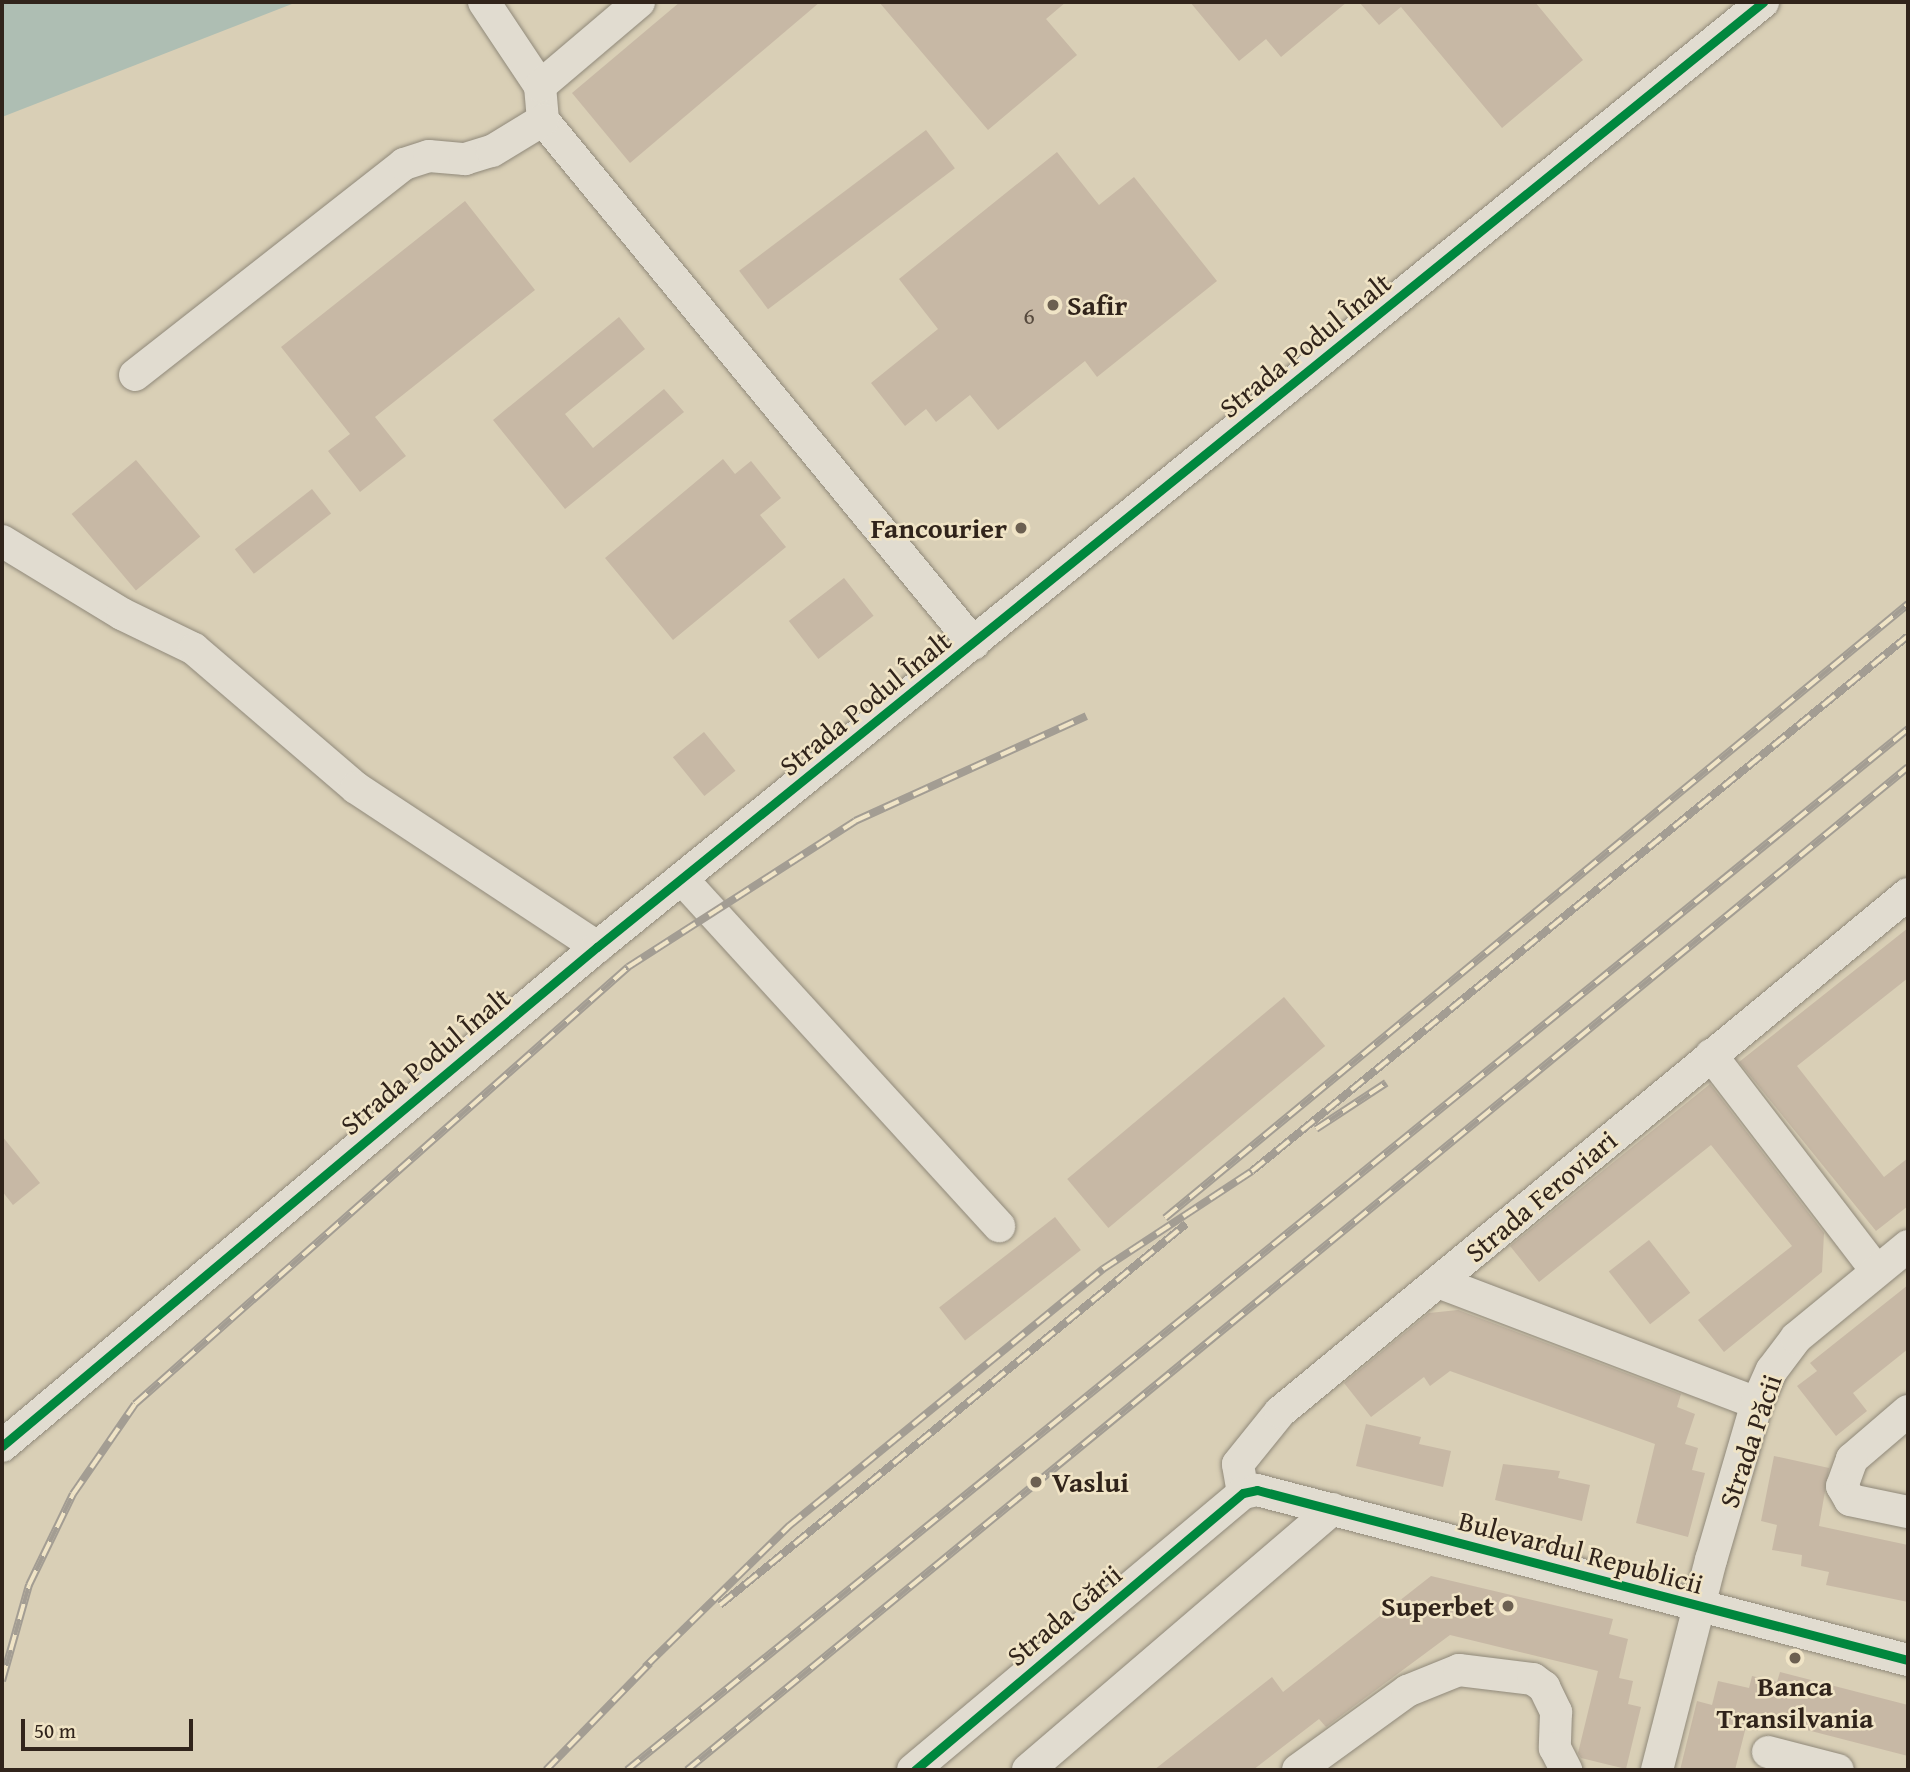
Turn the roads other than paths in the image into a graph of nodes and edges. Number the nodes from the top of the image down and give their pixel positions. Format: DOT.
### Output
graph roads {
  1 [pos="484,2"];
  2 [pos="639,2"];
  3 [pos="1763,2"];
  4 [pos="540,86"];
  5 [pos="543,120"];
  6 [pos="135,375"];
  7 [pos="2,541"];
  8 [pos="974,644"];
  9 [pos="683,880"];
  10 [pos="1908,894"];
  11 [pos="597,947"];
  12 [pos="1711,1055"];
  13 [pos="999,1226"];
  14 [pos="1908,1246"];
  15 [pos="1876,1270"];
  16 [pos="1438,1282"];
  17 [pos="1758,1403"];
  18 [pos="1908,1411"];
  19 [pos="2,1446"];
  20 [pos="1243,1493"];
  21 [pos="1332,1509"];
  22 [pos="1908,1512"];
  23 [pos="1699,1608"];
  24 [pos="1908,1660"];
  25 [pos="1768,1752"];
  26 [pos="1309,1767"];
  27 [pos="914,1770"];
  28 [pos="1028,1770"];
  29 [pos="1566,1770"];
  30 [pos="1657,1770"];
  31 [pos="1838,1770"];
  1 -- 4 [label="street"];
  2 -- 4 [label="street"];
  3 -- 8 [label="street, Strada Podul Înalt"];
  4 -- 5 [label="street"];
  5 -- 6 [label="street"];
  5 -- 8 [label="street"];
  7 -- 11 [label="street"];
  8 -- 9 [label="street, Strada Podul Înalt"];
  9 -- 11 [label="street, Strada Podul Înalt"];
  9 -- 13 [label="street"];
  10 -- 12 [label="street, Strada Feroviari"];
  11 -- 19 [label="street, Strada Podul Înalt"];
  12 -- 15 [label="street"];
  12 -- 16 [label="street, Strada Feroviari"];
  14 -- 15 [label="street, Strada Păcii"];
  15 -- 17 [label="street, Strada Păcii"];
  16 -- 17 [label="street, Strada Feroviari"];
  16 -- 20 [label="street"];
  17 -- 23 [label="street, Strada Păcii"];
  18 -- 22 [label="street"];
  20 -- 21 [label="street, Bulevardul Republicii"];
  20 -- 27 [label="street, Strada Gării"];
  21 -- 23 [label="street, Bulevardul Republicii"];
  21 -- 28 [label="street"];
  23 -- 24 [label="street, Bulevardul Republicii"];
  23 -- 30 [label="street, Strada Păcii"];
  25 -- 31 [label="street"];
  26 -- 29 [label="street"];
}
